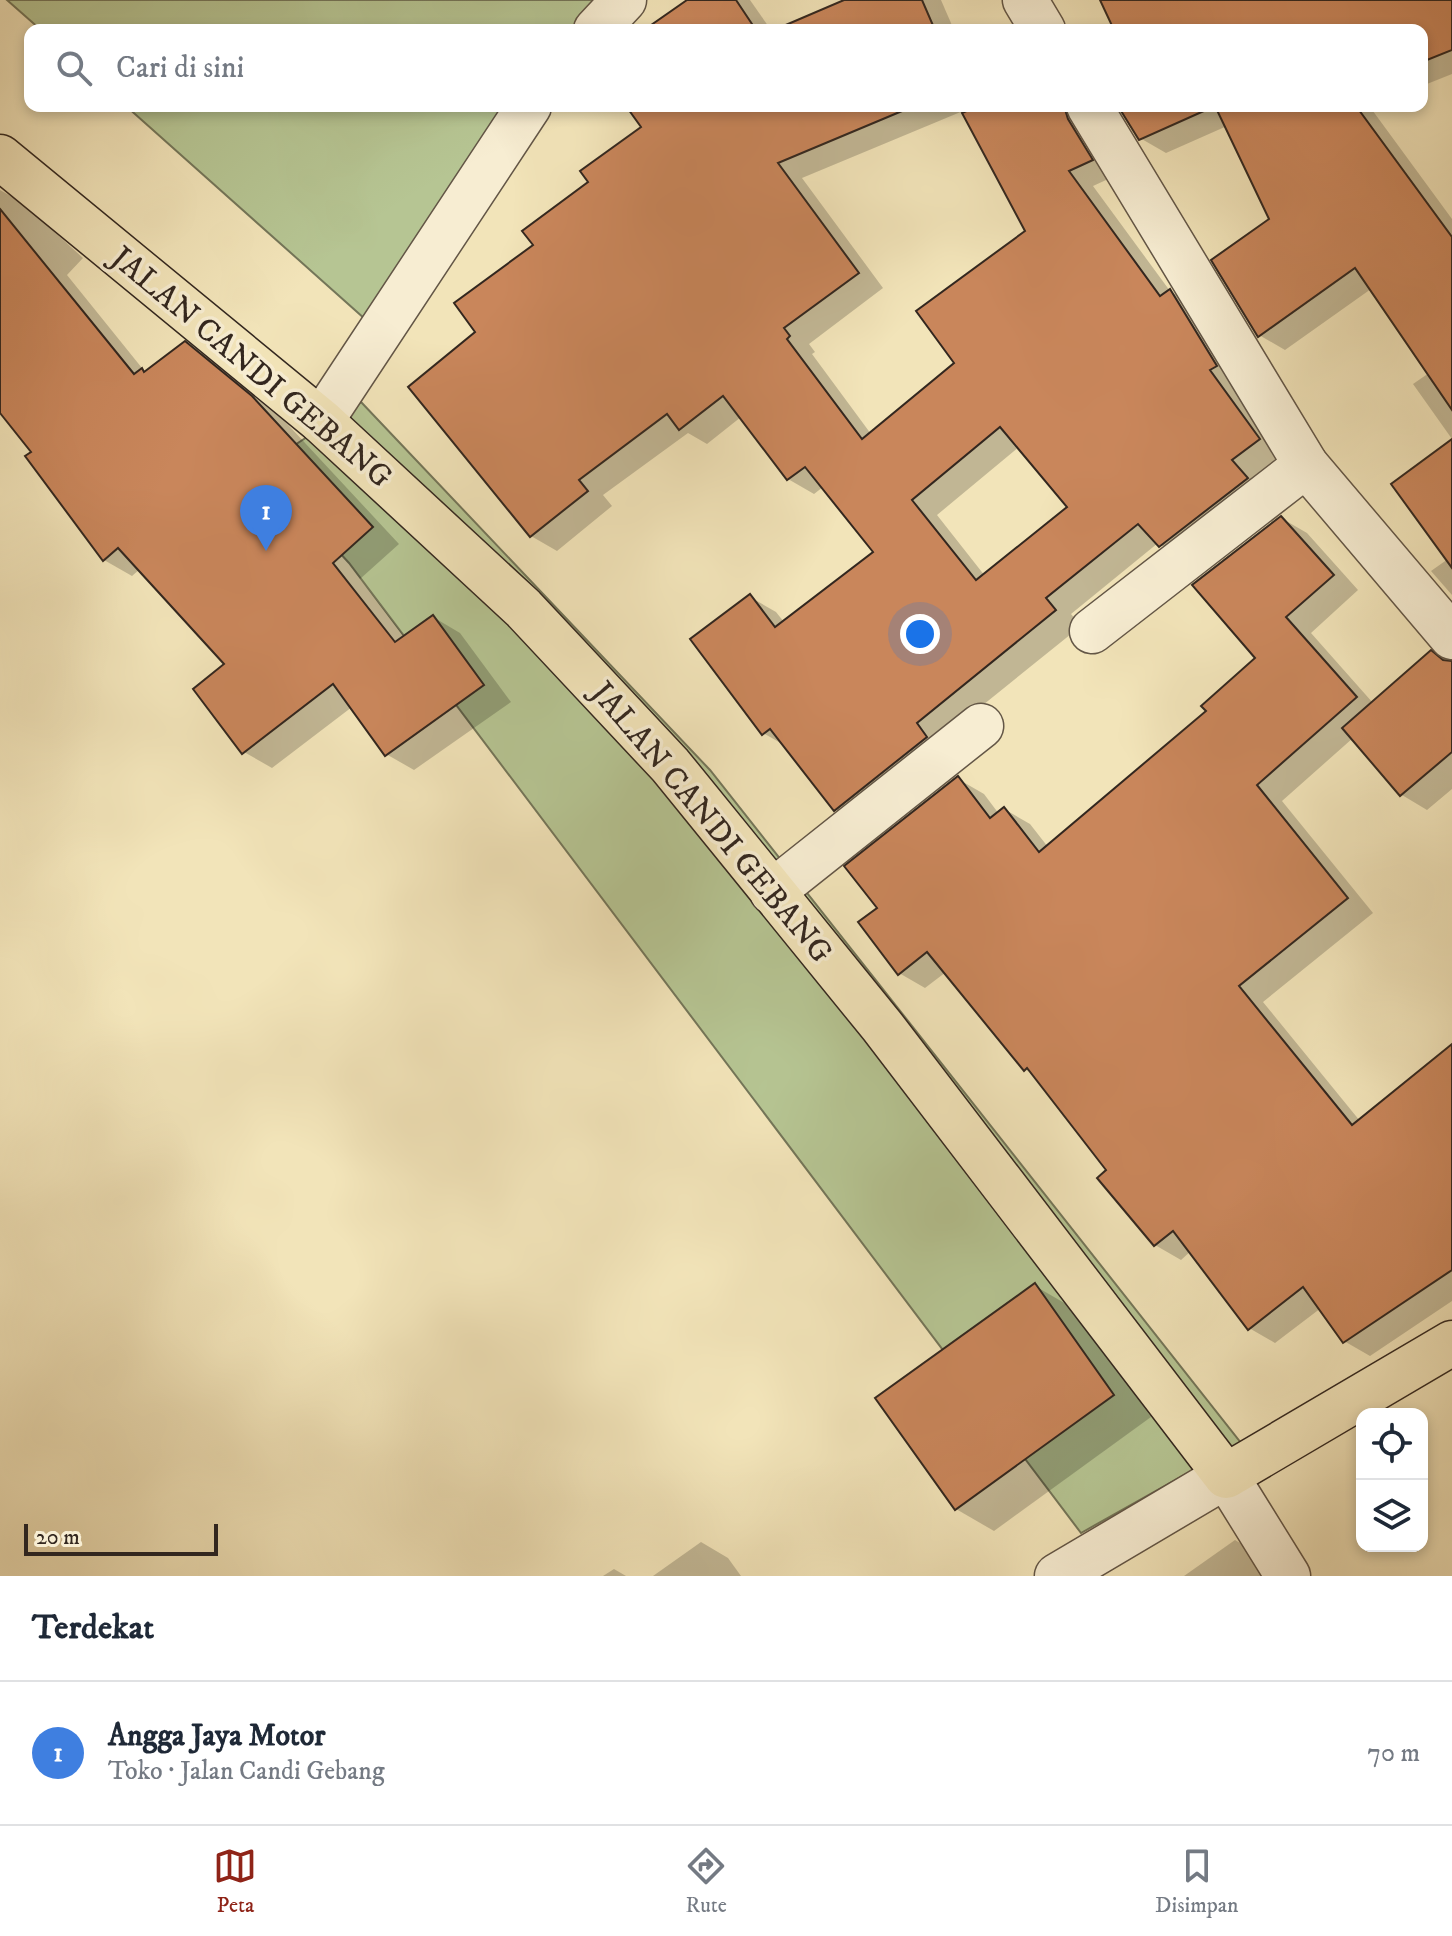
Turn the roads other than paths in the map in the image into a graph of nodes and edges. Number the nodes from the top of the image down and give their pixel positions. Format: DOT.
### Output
graph roads {
  1 [pos="624,0"];
  2 [pos="1025,0"];
  3 [pos="602,24"];
  4 [pos="1039,24"];
  5 [pos="525,112"];
  6 [pos="1093,112"];
  7 [pos="0,157"];
  8 [pos="321,421"];
  9 [pos="1306,465"];
  10 [pos="1092,631"];
  11 [pos="1452,637"];
  12 [pos="981,726"];
  13 [pos="772,892"];
  14 [pos="1452,1343"];
  15 [pos="1226,1476"];
  16 [pos="1057,1576"];
  17 [pos="1288,1576"];
  1 -- 3 [label="street"];
  2 -- 4 [label="street"];
  5 -- 8 [label="street"];
  6 -- 9 [label="street"];
  7 -- 8 [label="main road, JALAN CANDI GEBANG"];
  8 -- 13 [label="main road, JALAN CANDI GEBANG"];
  9 -- 10 [label="street"];
  9 -- 11 [label="street"];
  12 -- 13 [label="street"];
  13 -- 15 [label="main road, JALAN CANDI GEBANG"];
  14 -- 15 [label="main road"];
  15 -- 16 [label="street"];
  15 -- 17 [label="street"];
}
